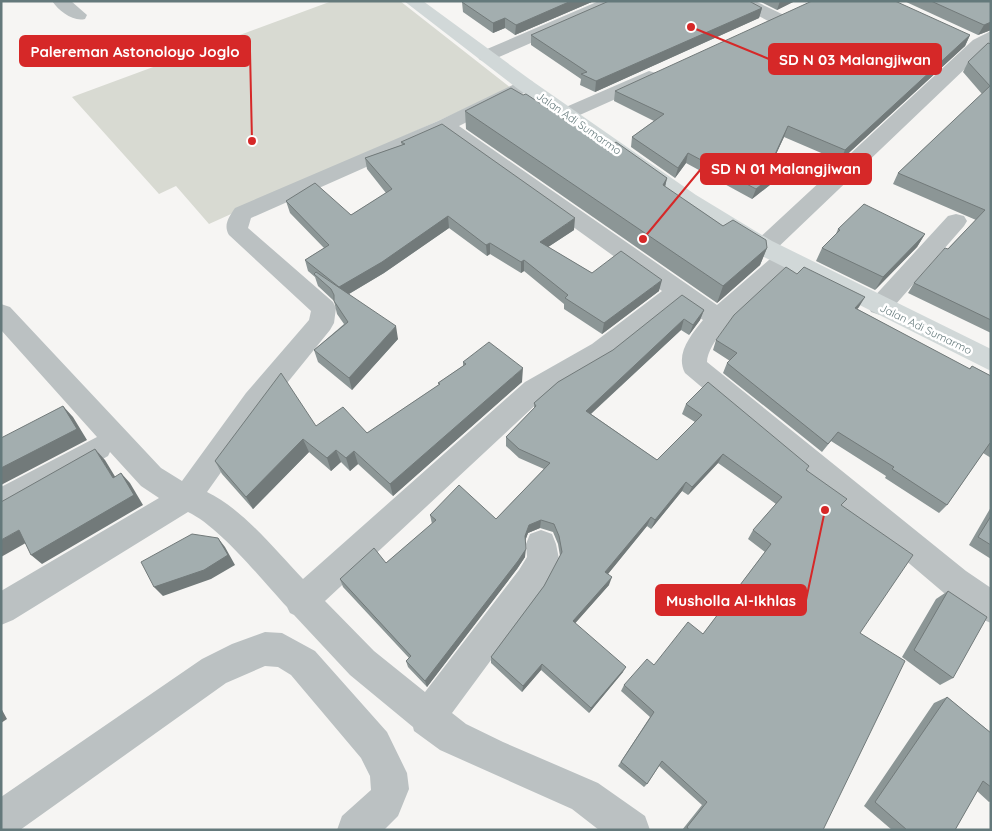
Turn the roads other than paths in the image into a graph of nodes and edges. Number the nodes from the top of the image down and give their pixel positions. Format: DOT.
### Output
graph roads {
  1 [pos="60,1"];
  2 [pos="412,1"];
  3 [pos="614,1"];
  4 [pos="742,1"];
  5 [pos="796,10"];
  6 [pos="78,15"];
  7 [pos="778,19"];
  8 [pos="760,27"];
  9 [pos="981,41"];
  10 [pos="486,56"];
  11 [pos="663,70"];
  12 [pos="525,85"];
  13 [pos="566,114"];
  14 [pos="446,125"];
  15 [pos="956,221"];
  16 [pos="764,247"];
  17 [pos="785,259"];
  18 [pos="679,290"];
  19 [pos="880,306"];
  20 [pos="1,314"];
  21 [pos="718,319"];
  22 [pos="991,361"];
  23 [pos="98,448"];
  24 [pos="187,497"];
  25 [pos="1,502"];
  26 [pos="541,544"];
  27 [pos="301,602"];
  28 [pos="991,607"];
  29 [pos="1,609"];
  30 [pos="427,718"];
  31 [pos="1,820"];
  32 [pos="356,830"];
  33 [pos="631,830"];
  1 -- 6 [label="street"];
  2 -- 10 [label="main road, Jalan Adi Sumarmo"];
  3 -- 10 [label="street"];
  4 -- 7 [label="street"];
  5 -- 7 [label="street"];
  7 -- 8 [label="street"];
  9 -- 16 [label="street"];
  10 -- 12 [label="main road, Jalan Adi Sumarmo"];
  11 -- 13 [label="street"];
  12 -- 13 [label="main road, Jalan Adi Sumarmo"];
  12 -- 14 [label="street"];
  13 -- 16 [label="main road, Jalan Adi Sumarmo"];
  14 -- 18 [label="street"];
  14 -- 24 [label="street"];
  15 -- 19 [label="street"];
  16 -- 17 [label="main road, Jalan Adi Sumarmo"];
  17 -- 19 [label="main road, Jalan Adi Sumarmo"];
  17 -- 21 [label="street"];
  18 -- 21 [label="street"];
  18 -- 27 [label="street"];
  19 -- 22 [label="main road, Jalan Adi Sumarmo"];
  20 -- 24 [label="street"];
  21 -- 28 [label="street"];
  23 -- 25 [label="street"];
  24 -- 27 [label="street"];
  24 -- 29 [label="street"];
  26 -- 30 [label="street"];
  27 -- 30 [label="street"];
  30 -- 33 [label="street"];
  31 -- 32 [label="street"];
}
